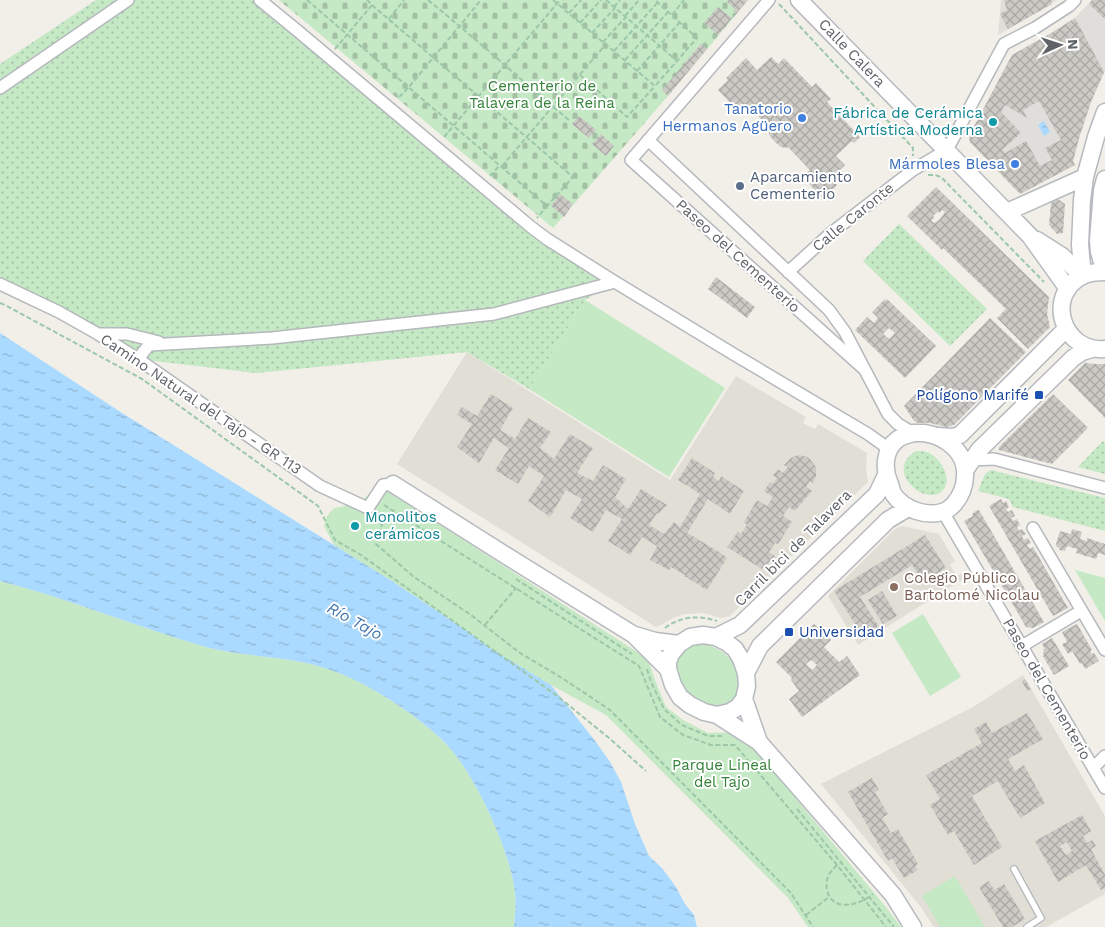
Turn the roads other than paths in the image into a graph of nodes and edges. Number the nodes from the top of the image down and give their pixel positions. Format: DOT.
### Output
graph roads {
  1 [pos="128,0"];
  2 [pos="260,0"];
  3 [pos="769,0"];
  4 [pos="799,0"];
  5 [pos="1075,0"];
  6 [pos="0,88"];
  7 [pos="1105,112"];
  8 [pos="648,140"];
  9 [pos="947,150"];
  10 [pos="1085,177"];
  11 [pos="1105,180"];
  12 [pos="1007,212"];
  13 [pos="1030,236"];
  14 [pos="788,272"];
  15 [pos="1105,272"];
  16 [pos="1083,276"];
  17 [pos="615,282"];
  18 [pos="0,284"];
  19 [pos="1068,290"];
  20 [pos="1066,329"];
  21 [pos="98,334"];
  22 [pos="166,344"];
  23 [pos="1099,349"];
  24 [pos="138,359"];
  25 [pos="864,369"];
  26 [pos="913,433"];
  27 [pos="938,436"];
  28 [pos="889,449"];
  29 [pos="968,465"];
  30 [pos="886,475"];
  31 [pos="393,484"];
  32 [pos="1105,488"];
  33 [pos="908,508"];
  34 [pos="943,512"];
  35 [pos="1034,528"];
  36 [pos="1081,611"];
  37 [pos="717,629"];
  38 [pos="634,635"];
  39 [pos="679,644"];
  40 [pos="1022,646"];
  41 [pos="1105,650"];
  42 [pos="668,669"];
  43 [pos="746,672"];
  44 [pos="744,699"];
  45 [pos="717,715"];
  46 [pos="759,742"];
  47 [pos="1105,756"];
  48 [pos="1093,768"];
  49 [pos="1105,788"];
  50 [pos="1014,869"];
  51 [pos="913,927"];
  52 [pos="1027,927"];
  1 -- 6 [label="street"];
  2 -- 17 [label="street"];
  3 -- 8 [label="street, Paseo del Cementerio"];
  4 -- 9 [label="street, Calle Calera"];
  5 -- 9 [label="street"];
  7 -- 10 [label="street"];
  8 -- 14 [label="street, Paseo del Cementerio"];
  8 -- 25 [label="street, Paseo del Cementerio"];
  9 -- 12 [label="street, Calle Calera"];
  9 -- 14 [label="street, Calle Caronte"];
  10 -- 12 [label="street"];
  10 -- 16 [label="street"];
  11 -- 15 [label="street"];
  12 -- 13 [label="street, Calle Calera"];
  13 -- 16 [label="street, Calle Calera"];
  13 -- 19 [label="street, Calle Calera"];
  14 -- 25 [label="street, Paseo del Cementerio"];
  15 -- 16 [label="street"];
  16 -- 19 [label="street"];
  17 -- 22 [label="street"];
  17 -- 28 [label="street"];
  18 -- 21 [label="street, Camino Natural del Tajo - GR 113"];
  19 -- 20 [label="street"];
  20 -- 23 [label="street"];
  20 -- 27 [label="street"];
  21 -- 22 [label="street"];
  21 -- 24 [label="street, Camino Natural del Tajo - GR 113"];
  22 -- 24 [label="street"];
  23 -- 29 [label="street"];
  24 -- 31 [label="street, Camino Natural del Tajo - GR 113"];
  25 -- 26 [label="street, Paseo del Cementerio"];
  26 -- 27 [label="street"];
  26 -- 28 [label="street"];
  27 -- 29 [label="street"];
  28 -- 30 [label="street"];
  29 -- 32 [label="street"];
  29 -- 34 [label="street"];
  30 -- 33 [label="street"];
  30 -- 37 [label="street"];
  31 -- 38 [label="street"];
  33 -- 34 [label="street"];
  33 -- 43 [label="street"];
  34 -- 40 [label="street, Paseo del Cementerio"];
  35 -- 36 [label="street"];
  36 -- 40 [label="street"];
  36 -- 41 [label="street"];
  37 -- 39 [label="street"];
  37 -- 43 [label="street"];
  38 -- 39 [label="street"];
  38 -- 42 [label="street"];
  39 -- 42 [label="street"];
  40 -- 48 [label="street, Paseo del Cementerio"];
  42 -- 45 [label="street"];
  43 -- 44 [label="street"];
  44 -- 45 [label="street"];
  44 -- 46 [label="street"];
  45 -- 46 [label="street"];
  46 -- 51 [label="street"];
  47 -- 48 [label="street"];
  48 -- 49 [label="street, Paseo del Cementerio"];
  50 -- 52 [label="lane"];
}
